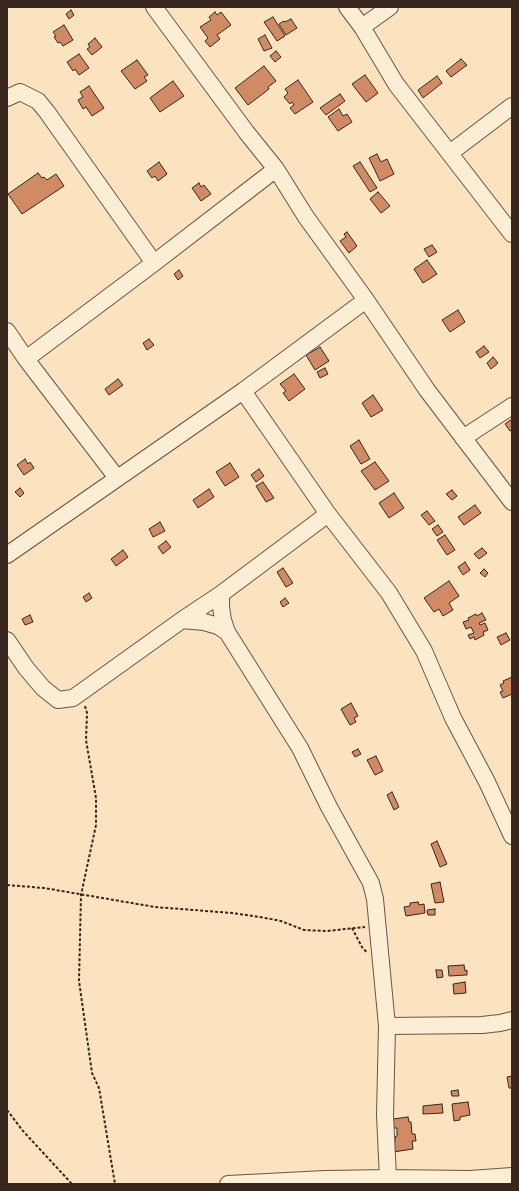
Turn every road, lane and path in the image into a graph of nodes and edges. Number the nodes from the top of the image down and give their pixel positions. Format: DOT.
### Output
graph roads {
  1 [pos="154,7"];
  2 [pos="347,7"];
  3 [pos="390,7"];
  4 [pos="362,27"];
  5 [pos="7,98"];
  6 [pos="512,106"];
  7 [pos="450,153"];
  8 [pos="276,169"];
  9 [pos="512,234"];
  10 [pos="154,263"];
  11 [pos="366,300"];
  12 [pos="7,331"];
  13 [pos="26,359"];
  14 [pos="243,391"];
  15 [pos="512,406"];
  16 [pos="463,438"];
  17 [pos="118,478"];
  18 [pos="512,502"];
  19 [pos="328,514"];
  20 [pos="7,555"];
  21 [pos="221,594"];
  22 [pos="182,620"];
  23 [pos="227,632"];
  24 [pos="7,640"];
  25 [pos="82,692"];
  26 [pos="512,836"];
  27 [pos="7,885"];
  28 [pos="81,894"];
  29 [pos="378,925"];
  30 [pos="352,928"];
  31 [pos="381,962"];
  32 [pos="512,1020"];
  33 [pos="387,1026"];
  34 [pos="7,1110"];
  35 [pos="512,1176"];
  36 [pos="388,1178"];
  37 [pos="72,1184"];
  38 [pos="115,1184"];
  39 [pos="228,1184"];
  1 -- 8 [label="street"];
  2 -- 4 [label="street"];
  3 -- 4 [label="street"];
  4 -- 7 [label="street"];
  5 -- 10 [label="street"];
  6 -- 7 [label="street"];
  7 -- 9 [label="street"];
  8 -- 10 [label="street"];
  8 -- 11 [label="street"];
  10 -- 13 [label="street"];
  11 -- 14 [label="street"];
  11 -- 16 [label="street"];
  12 -- 13 [label="street"];
  13 -- 17 [label="street"];
  14 -- 17 [label="street"];
  14 -- 19 [label="street"];
  15 -- 16 [label="street"];
  16 -- 18 [label="street"];
  17 -- 20 [label="street"];
  19 -- 21 [label="street"];
  19 -- 26 [label="street"];
  21 -- 22 [label="street"];
  21 -- 23 [label="street"];
  22 -- 23 [label="street"];
  22 -- 25 [label="street"];
  23 -- 29 [label="street"];
  24 -- 25 [label="street"];
  25 -- 28 [label="path"];
  27 -- 28 [label="path"];
  28 -- 30 [label="path"];
  28 -- 38 [label="path"];
  29 -- 30 [label="path"];
  29 -- 31 [label="street"];
  30 -- 31 [label="path"];
  31 -- 33 [label="street"];
  32 -- 33 [label="street"];
  33 -- 36 [label="street"];
  34 -- 37 [label="path"];
  35 -- 36 [label="street"];
  36 -- 39 [label="street"];
}
